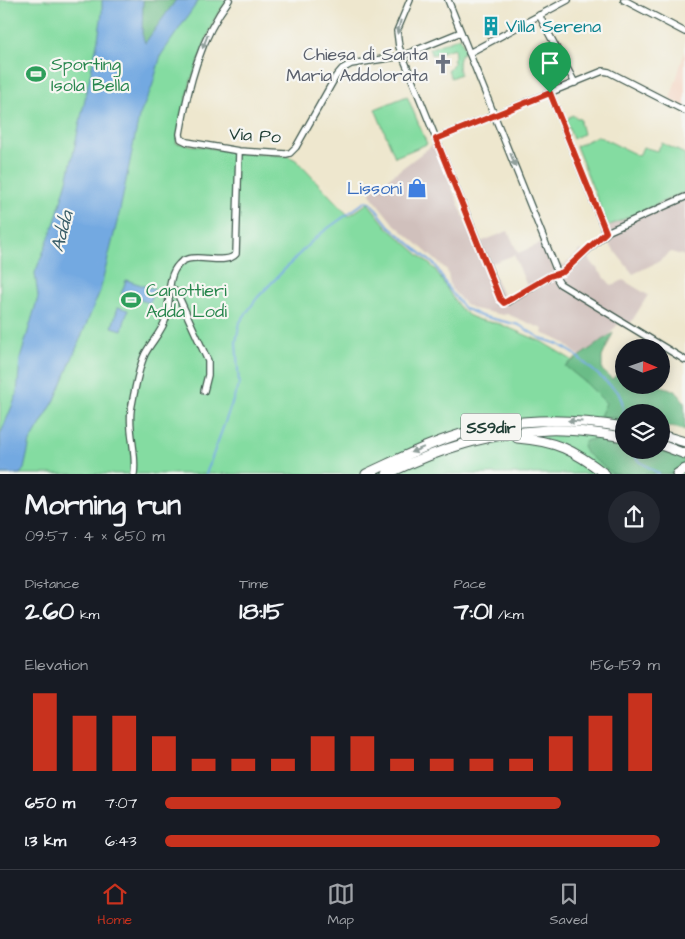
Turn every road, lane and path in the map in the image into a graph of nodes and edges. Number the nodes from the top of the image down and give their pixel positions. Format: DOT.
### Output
graph roads {
  1 [pos="228,0"];
  2 [pos="410,0"];
  3 [pos="448,0"];
  4 [pos="568,0"];
  5 [pos="624,0"];
  6 [pos="539,15"];
  7 [pos="461,32"];
  8 [pos="685,32"];
  9 [pos="470,52"];
  10 [pos="402,56"];
  11 [pos="575,83"];
  12 [pos="550,93"];
  13 [pos="685,111"];
  14 [pos="495,115"];
  15 [pos="436,139"];
  16 [pos="239,151"];
  17 [pos="685,196"];
  18 [pos="606,232"];
  19 [pos="556,274"];
  20 [pos="170,287"];
  21 [pos="685,360"];
  22 [pos="204,391"];
  23 [pos="615,426"];
  24 [pos="615,435"];
  25 [pos="495,436"];
  26 [pos="670,438"];
  27 [pos="685,442"];
  28 [pos="670,448"];
  29 [pos="685,454"];
  30 [pos="685,469"];
  31 [pos="134,474"];
  32 [pos="366,474"];
  33 [pos="387,474"];
  34 [pos="605,474"];
  35 [pos="677,474"];
  1 -- 16 [label="street, Via Po, one-way"];
  2 -- 10 [label="street, one-way"];
  3 -- 7 [label="street"];
  4 -- 6 [label="street"];
  5 -- 8 [label="street"];
  6 -- 9 [label="street"];
  6 -- 11 [label="street"];
  7 -- 9 [label="street"];
  7 -- 10 [label="street"];
  9 -- 14 [label="street"];
  10 -- 15 [label="street"];
  10 -- 16 [label="street, Via Po"];
  11 -- 12 [label="street"];
  11 -- 13 [label="street"];
  12 -- 14 [label="street"];
  12 -- 18 [label="street"];
  14 -- 15 [label="street"];
  14 -- 19 [label="street, one-way"];
  15 -- 19 [label="street"];
  16 -- 20 [label="street"];
  17 -- 18 [label="street"];
  18 -- 19 [label="street"];
  19 -- 21 [label="street"];
  20 -- 22 [label="street"];
  20 -- 31 [label="street"];
  23 -- 32 [label="highway, SS9dir, one-way"];
  24 -- 25 [label="highway, SS9dir"];
  25 -- 33 [label="highway"];
  25 -- 34 [label="highway"];
  26 -- 27 [label="highway"];
  28 -- 29 [label="highway"];
  30 -- 35 [label="highway"];
}
